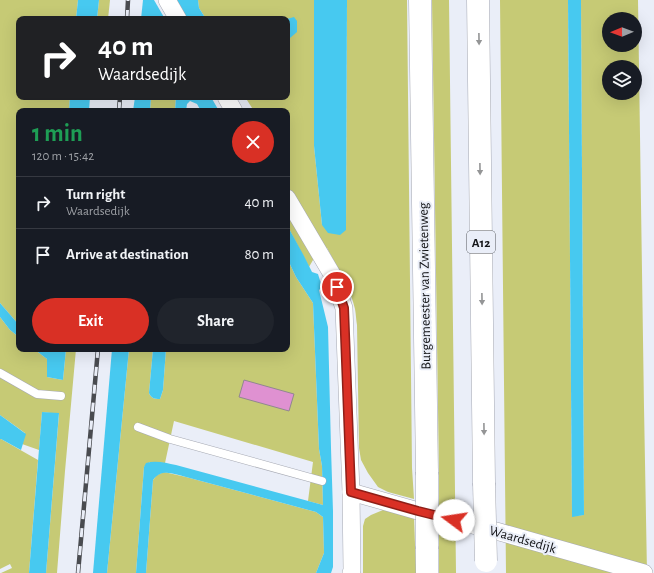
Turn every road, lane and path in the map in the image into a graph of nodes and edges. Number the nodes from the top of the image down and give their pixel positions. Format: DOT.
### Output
graph roads {
  1 [pos="167,0"];
  2 [pos="420,0"];
  3 [pos="478,0"];
  4 [pos="176,16"];
  5 [pos="290,203"];
  6 [pos="0,373"];
  7 [pos="62,396"];
  8 [pos="138,427"];
  9 [pos="322,481"];
  10 [pos="351,492"];
  11 [pos="486,567"];
  12 [pos="351,573"];
  13 [pos="427,573"];
  14 [pos="644,573"];
  1 -- 4 [label="street"];
  2 -- 13 [label="main road, Burgemeester van Zwietenweg, bridge"];
  3 -- 11 [label="main road, A12, one-way, bridge"];
  5 -- 10 [label="street"];
  6 -- 7 [label="lane"];
  8 -- 9 [label="lane"];
  10 -- 12 [label="street"];
  10 -- 14 [label="street, Waardsedijk"];
}
